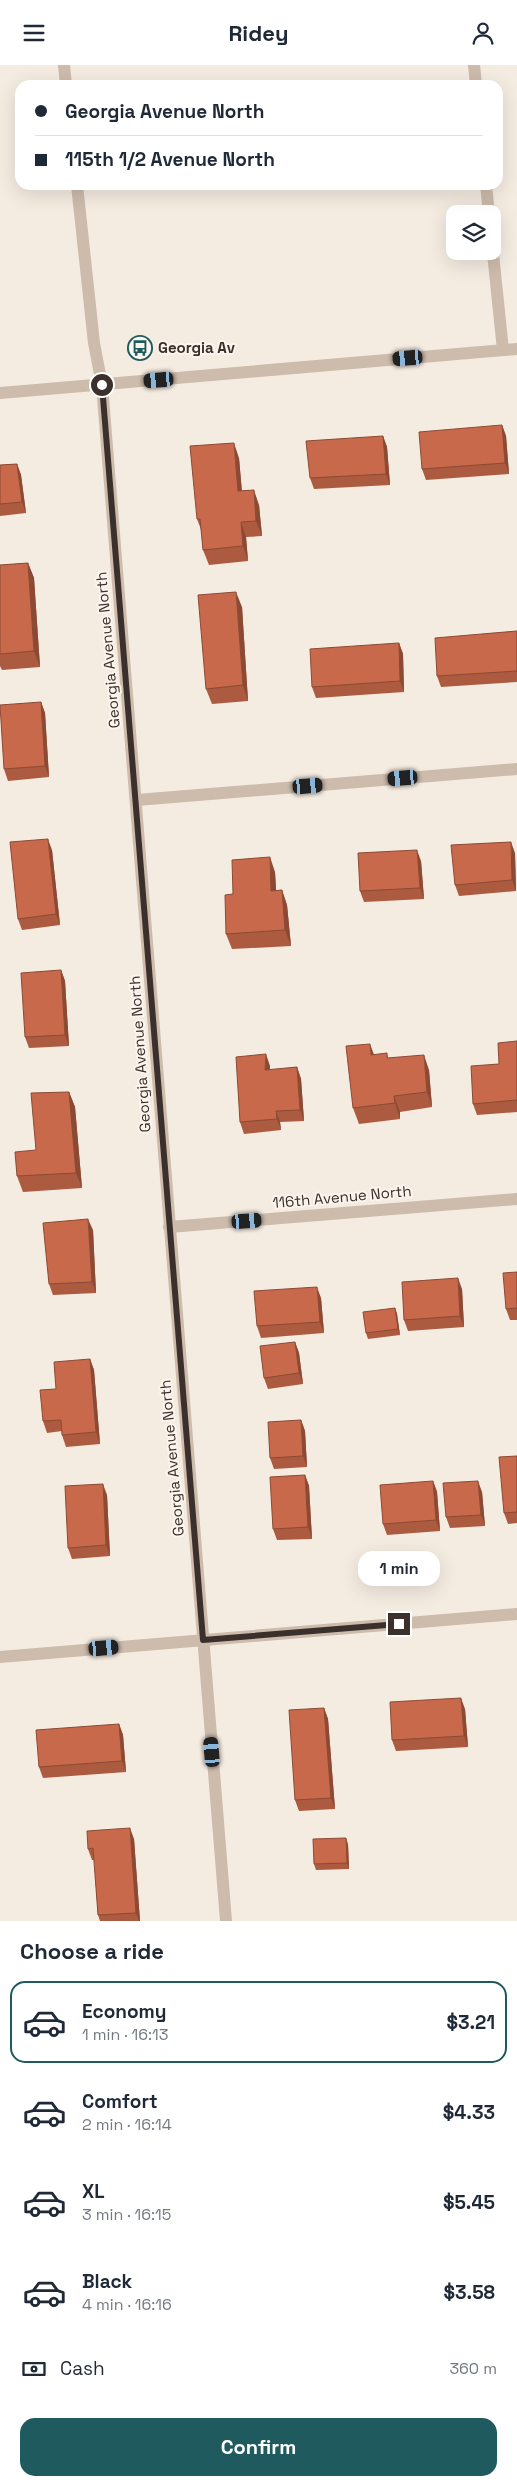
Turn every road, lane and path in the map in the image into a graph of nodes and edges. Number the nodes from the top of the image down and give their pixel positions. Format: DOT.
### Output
graph roads {
  1 [pos="64,65"];
  2 [pos="474,65"];
  3 [pos="66,80"];
  4 [pos="476,80"];
  5 [pos="78,190"];
  6 [pos="487,190"];
  7 [pos="488,205"];
  8 [pos="494,260"];
  9 [pos="517,349"];
  10 [pos="503,350"];
  11 [pos="102,385"];
  12 [pos="0,393"];
  13 [pos="517,769"];
  14 [pos="137,800"];
  15 [pos="517,1199"];
  16 [pos="169,1227"];
  17 [pos="517,1614"];
  18 [pos="203,1640"];
  19 [pos="0,1657"];
  20 [pos="226,1921"];
  1 -- 3 [label="street"];
  2 -- 4 [label="street"];
  5 -- 11 [label="street, Georgia Avenue North"];
  6 -- 7 [label="street"];
  8 -- 10 [label="street"];
  9 -- 10 [label="street"];
  10 -- 11 [label="street"];
  11 -- 12 [label="street"];
  11 -- 14 [label="street, Georgia Avenue North"];
  13 -- 14 [label="street"];
  14 -- 16 [label="street, Georgia Avenue North"];
  15 -- 16 [label="street, 116th Avenue North"];
  16 -- 18 [label="street, Georgia Avenue North"];
  17 -- 18 [label="street"];
  18 -- 19 [label="street"];
  18 -- 20 [label="street, Georgia Avenue North"];
}
